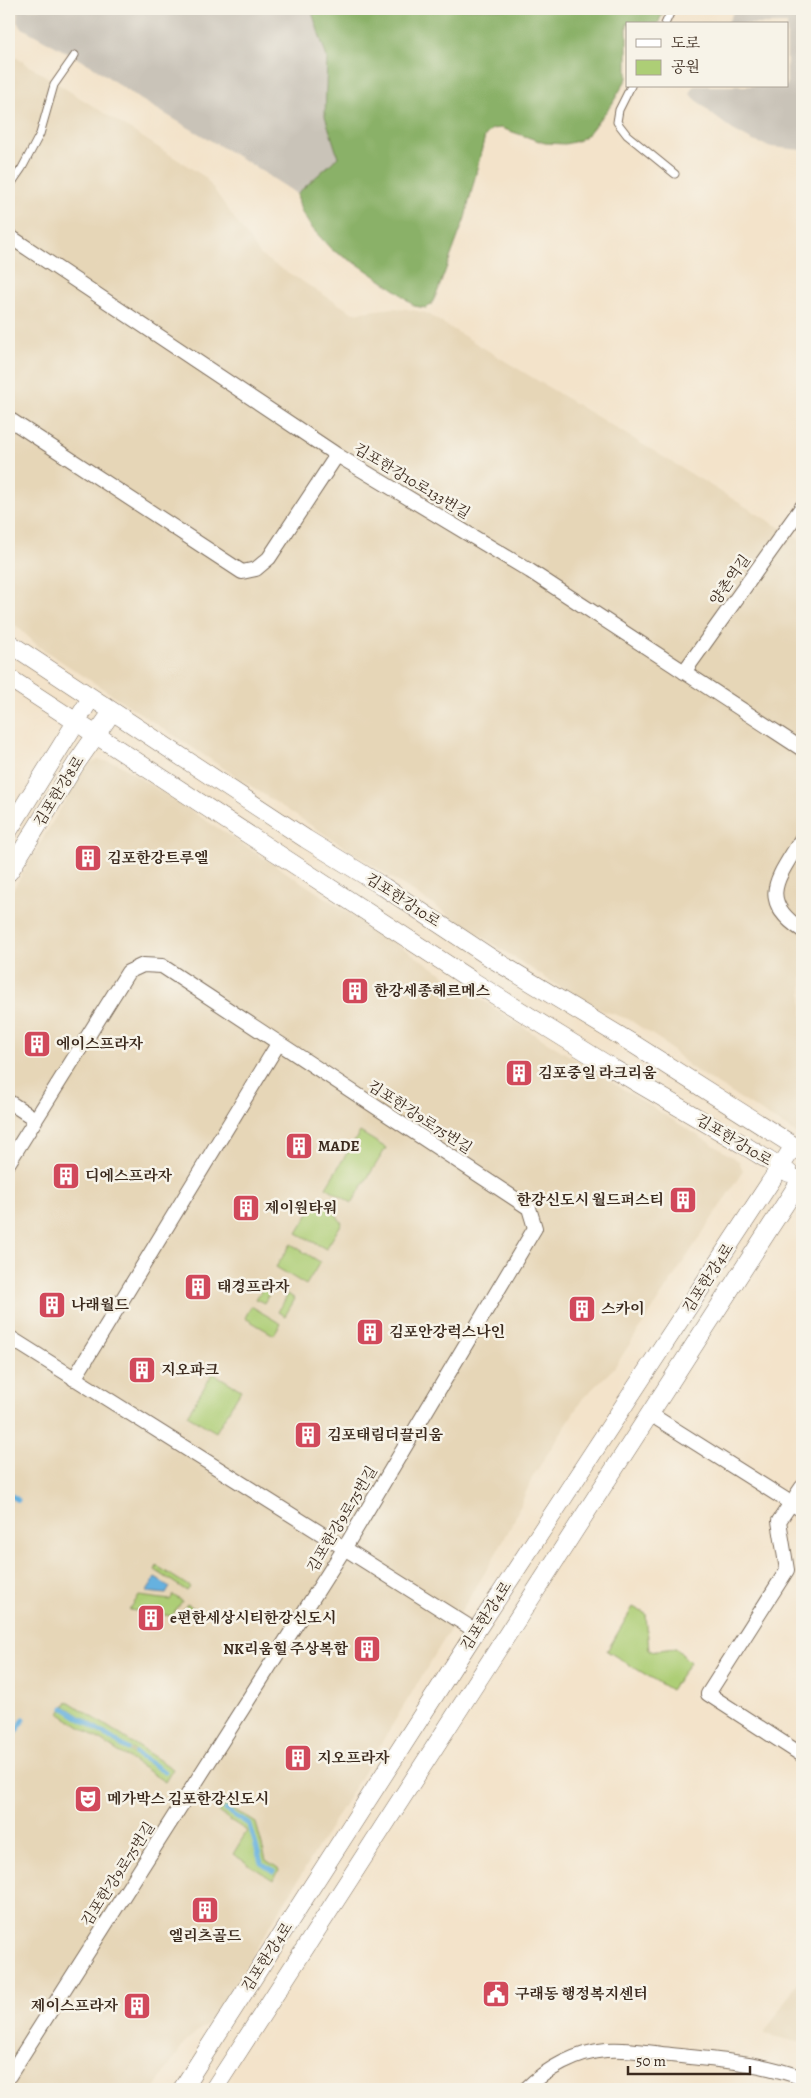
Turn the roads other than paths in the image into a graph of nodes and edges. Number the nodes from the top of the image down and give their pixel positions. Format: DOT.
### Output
graph roads {
  1 [pos="672,9"];
  2 [pos="666,22"];
  3 [pos="76,55"];
  4 [pos="630,88"];
  5 [pos="675,174"];
  6 [pos="9,187"];
  7 [pos="9,236"];
  8 [pos="9,419"];
  9 [pos="337,455"];
  10 [pos="802,507"];
  11 [pos="9,643"];
  12 [pos="684,672"];
  13 [pos="9,678"];
  14 [pos="91,698"];
  15 [pos="112,712"];
  16 [pos="75,722"];
  17 [pos="95,735"];
  18 [pos="802,750"];
  19 [pos="9,830"];
  20 [pos="802,838"];
  21 [pos="9,872"];
  22 [pos="802,930"];
  23 [pos="278,1044"];
  24 [pos="9,1102"];
  25 [pos="34,1118"];
  26 [pos="798,1149"];
  27 [pos="9,1162"];
  28 [pos="780,1167"];
  29 [pos="802,1180"];
  30 [pos="9,1337"];
  31 [pos="74,1379"];
  32 [pos="650,1414"];
  33 [pos="802,1487"];
  34 [pos="797,1507"];
  35 [pos="344,1549"];
  36 [pos="476,1631"];
  37 [pos="802,1755"];
  38 [pos="9,2076"];
  39 [pos="802,2078"];
  40 [pos="182,2089"];
  41 [pos="214,2089"];
  42 [pos="526,2089"];
  1 -- 2 [label="lane"];
  3 -- 6 [label="lane"];
  4 -- 5 [label="lane"];
  7 -- 9 [label="street, 김포한강10로133번길"];
  8 -- 9 [label="street"];
  9 -- 12 [label="street, 김포한강10로133번길"];
  10 -- 12 [label="street, 양촌역길"];
  11 -- 14 [label="street, 김포한강10로"];
  12 -- 18 [label="street, 김포한강10로133번길"];
  13 -- 16 [label="street, 김포한강10로"];
  14 -- 15 [label="street, 김포한강10로"];
  14 -- 16 [label="street, 김포한강8로"];
  15 -- 17 [label="street, 김포한강8로"];
  15 -- 26 [label="street, 김포한강10로"];
  16 -- 17 [label="street, 김포한강10로"];
  16 -- 19 [label="street, 김포한강8로"];
  17 -- 21 [label="street, 김포한강8로"];
  17 -- 28 [label="street, 김포한강10로"];
  20 -- 22 [label="street"];
  23 -- 25 [label="street, 김포한강9로75번길"];
  23 -- 31 [label="street"];
  23 -- 35 [label="street, 김포한강9로75번길"];
  24 -- 25 [label="street"];
  25 -- 27 [label="street, 김포한강9로75번길"];
  26 -- 28 [label="street, 김포한강4로"];
  28 -- 29 [label="street, 김포한강10로"];
  28 -- 36 [label="street, 김포한강4로"];
  29 -- 32 [label="street, 김포한강4로"];
  30 -- 31 [label="street"];
  31 -- 35 [label="street"];
  32 -- 34 [label="street"];
  32 -- 41 [label="street, 김포한강4로"];
  33 -- 34 [label="street"];
  34 -- 37 [label="street"];
  35 -- 36 [label="street"];
  35 -- 38 [label="street, 김포한강9로75번길"];
  36 -- 40 [label="street, 김포한강4로"];
  39 -- 42 [label="street"];
}
